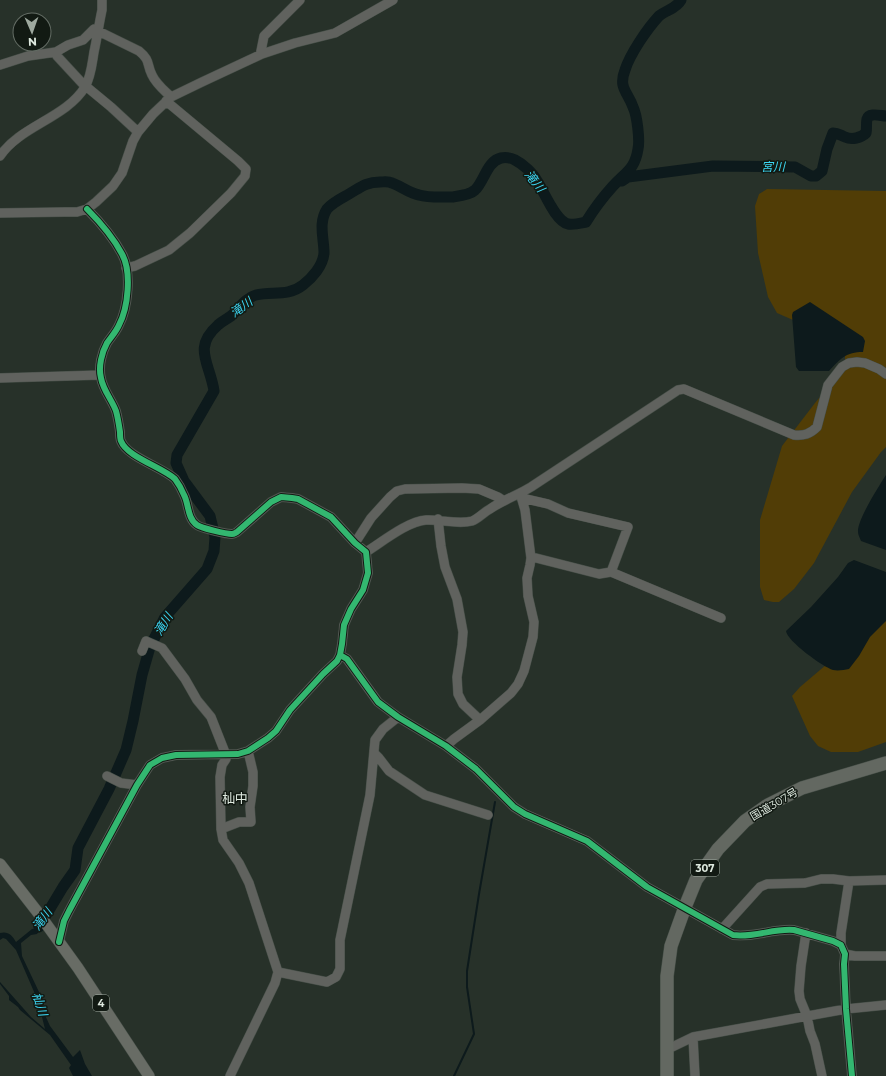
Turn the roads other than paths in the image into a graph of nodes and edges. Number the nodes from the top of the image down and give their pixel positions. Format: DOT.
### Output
graph roads {
  1 [pos="102,0"];
  2 [pos="300,0"];
  3 [pos="393,0"];
  4 [pos="98,30"];
  5 [pos="56,52"];
  6 [pos="262,54"];
  7 [pos="0,65"];
  8 [pos="86,86"];
  9 [pos="169,99"];
  10 [pos="138,132"];
  11 [pos="0,155"];
  12 [pos="86,209"];
  13 [pos="0,214"];
  14 [pos="126,268"];
  15 [pos="886,374"];
  16 [pos="100,375"];
  17 [pos="0,378"];
  18 [pos="521,496"];
  19 [pos="504,501"];
  20 [pos="438,519"];
  21 [pos="355,543"];
  22 [pos="366,552"];
  23 [pos="531,558"];
  24 [pos="611,572"];
  25 [pos="721,618"];
  26 [pos="142,651"];
  27 [pos="340,654"];
  28 [pos="398,717"];
  29 [pos="480,720"];
  30 [pos="446,746"];
  31 [pos="248,751"];
  32 [pos="374,753"];
  33 [pos="226,755"];
  34 [pos="886,763"];
  35 [pos="109,776"];
  36 [pos="137,785"];
  37 [pos="488,815"];
  38 [pos="220,829"];
  39 [pos="0,864"];
  40 [pos="886,880"];
  41 [pos="849,881"];
  42 [pos="685,907"];
  43 [pos="722,929"];
  44 [pos="806,933"];
  45 [pos="59,942"];
  46 [pos="841,945"];
  47 [pos="845,954"];
  48 [pos="886,956"];
  49 [pos="278,972"];
  50 [pos="886,1005"];
  51 [pos="846,1009"];
  52 [pos="806,1016"];
  53 [pos="692,1037"];
  54 [pos="666,1050"];
  55 [pos="149,1076"];
  56 [pos="230,1076"];
  57 [pos="667,1076"];
  58 [pos="695,1076"];
  59 [pos="822,1076"];
  60 [pos="852,1076"];
  1 -- 4 [label="street"];
  2 -- 6 [label="street"];
  3 -- 6 [label="street"];
  4 -- 5 [label="street"];
  4 -- 8 [label="street"];
  4 -- 9 [label="street"];
  5 -- 7 [label="street"];
  5 -- 8 [label="street"];
  6 -- 9 [label="street"];
  8 -- 10 [label="street"];
  8 -- 11 [label="street"];
  9 -- 10 [label="street"];
  9 -- 14 [label="street"];
  10 -- 12 [label="street"];
  12 -- 13 [label="street"];
  12 -- 14 [label="street"];
  14 -- 16 [label="street"];
  15 -- 18 [label="street"];
  16 -- 17 [label="street"];
  16 -- 21 [label="street"];
  18 -- 19 [label="street"];
  18 -- 23 [label="street"];
  18 -- 24 [label="street"];
  19 -- 20 [label="street"];
  19 -- 21 [label="street"];
  20 -- 22 [label="street"];
  20 -- 29 [label="street"];
  21 -- 22 [label="street"];
  22 -- 27 [label="street"];
  23 -- 24 [label="street"];
  23 -- 29 [label="street"];
  24 -- 25 [label="street"];
  26 -- 33 [label="street"];
  27 -- 28 [label="street"];
  27 -- 31 [label="street"];
  28 -- 30 [label="street"];
  28 -- 32 [label="street"];
  29 -- 30 [label="street"];
  30 -- 42 [label="street"];
  31 -- 33 [label="street"];
  31 -- 38 [label="street"];
  32 -- 37 [label="street"];
  32 -- 49 [label="street"];
  33 -- 36 [label="street"];
  33 -- 38 [label="street"];
  34 -- 42 [label="highway, 国道307号 / 307"];
  35 -- 36 [label="street"];
  36 -- 45 [label="street"];
  38 -- 49 [label="street"];
  39 -- 45 [label="main road, 4"];
  40 -- 41 [label="street"];
  41 -- 43 [label="street"];
  41 -- 46 [label="street"];
  42 -- 43 [label="street"];
  42 -- 54 [label="highway, 国道307号 / 307"];
  43 -- 44 [label="street"];
  44 -- 46 [label="street"];
  44 -- 52 [label="street"];
  45 -- 55 [label="main road, 4"];
  46 -- 47 [label="street"];
  47 -- 48 [label="street"];
  47 -- 51 [label="street"];
  49 -- 56 [label="street"];
  50 -- 51 [label="street"];
  51 -- 52 [label="street"];
  51 -- 60 [label="street"];
  52 -- 53 [label="street"];
  52 -- 59 [label="street"];
  53 -- 54 [label="street"];
  53 -- 58 [label="street"];
  54 -- 57 [label="highway, 国道307号 / 307"];
}
